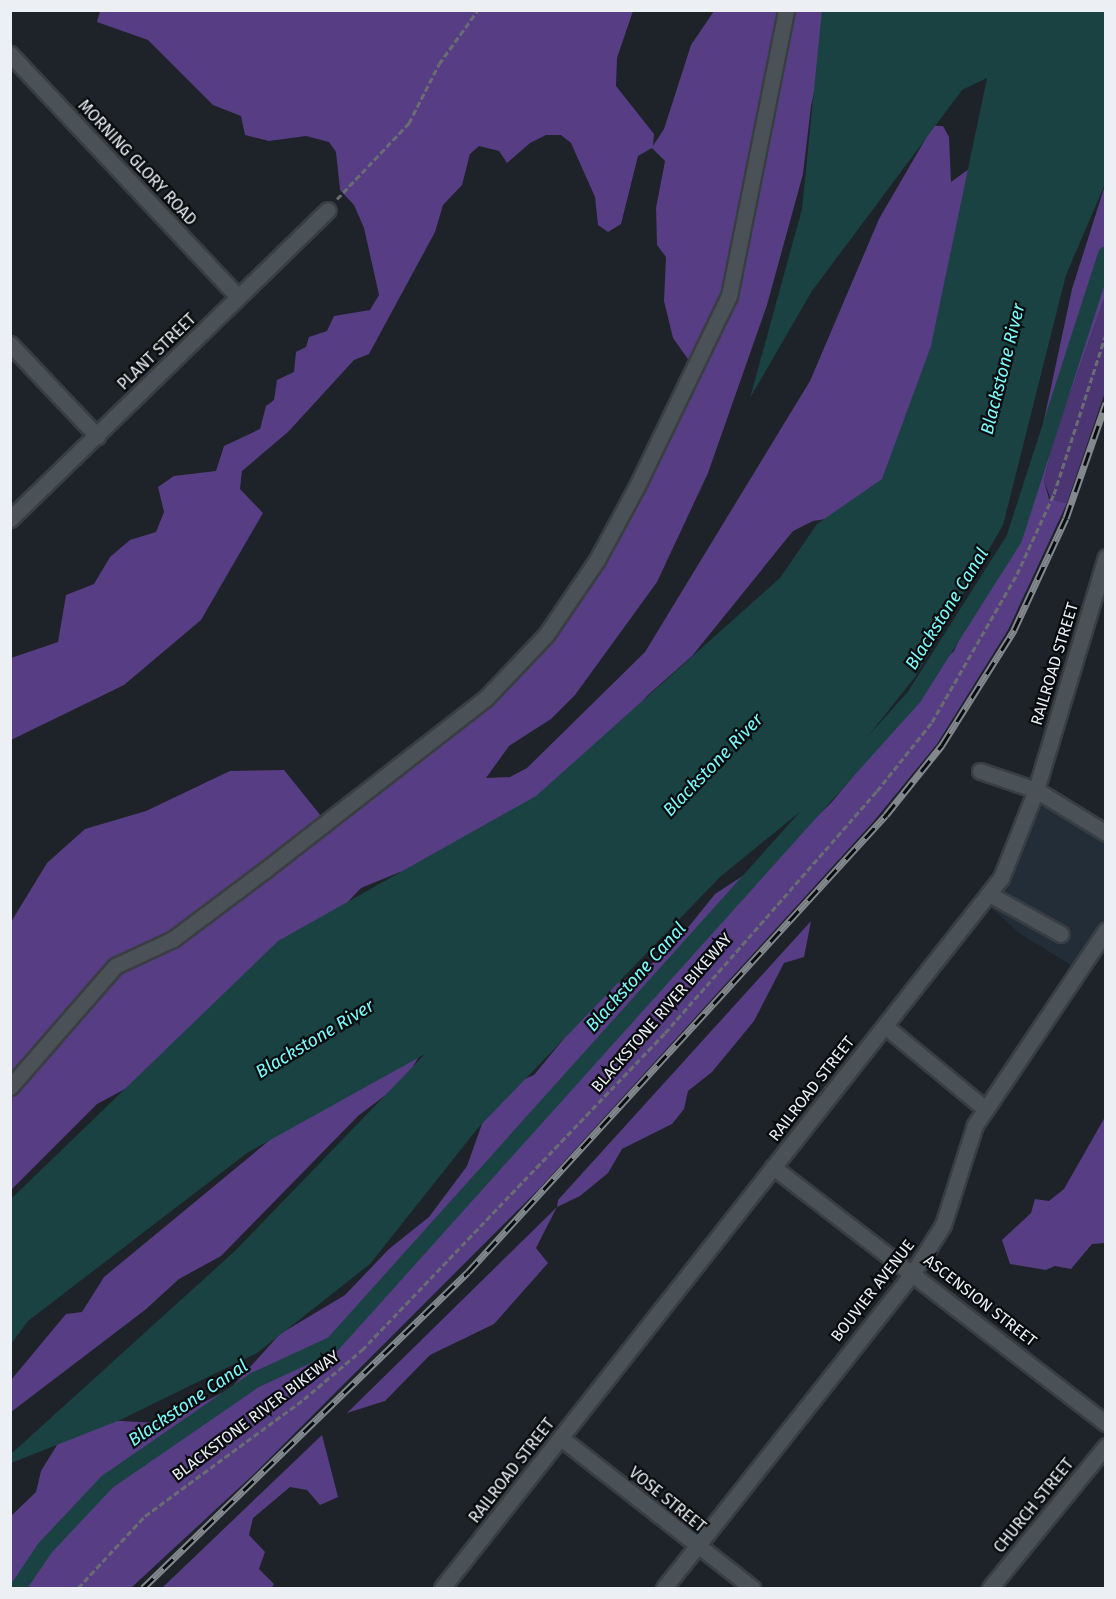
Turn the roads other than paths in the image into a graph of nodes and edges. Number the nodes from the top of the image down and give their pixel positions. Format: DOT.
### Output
graph roads {
  1 [pos="786,10"];
  2 [pos="10,54"];
  3 [pos="328,210"];
  4 [pos="238,297"];
  5 [pos="10,344"];
  6 [pos="97,436"];
  7 [pos="10,519"];
  8 [pos="1106,557"];
  9 [pos="980,771"];
  10 [pos="1036,790"];
  11 [pos="1106,833"];
  12 [pos="989,894"];
  13 [pos="1106,930"];
  14 [pos="1061,934"];
  15 [pos="885,1026"];
  16 [pos="10,1087"];
  17 [pos="984,1108"];
  18 [pos="773,1167"];
  19 [pos="915,1271"];
  20 [pos="1106,1423"];
  21 [pos="561,1438"];
  22 [pos="1106,1446"];
  23 [pos="695,1546"];
  24 [pos="442,1588"];
  25 [pos="664,1588"];
  26 [pos="752,1588"];
  27 [pos="990,1588"];
  1 -- 16 [label="street"];
  2 -- 4 [label="street, MORNING GLORY ROAD"];
  3 -- 4 [label="street, PLANT STREET"];
  4 -- 6 [label="street, PLANT STREET"];
  5 -- 6 [label="street"];
  6 -- 7 [label="street, PLANT STREET"];
  8 -- 10 [label="street, RAILROAD STREET"];
  9 -- 10 [label="street"];
  10 -- 11 [label="street"];
  10 -- 12 [label="street, RAILROAD STREET"];
  12 -- 14 [label="street"];
  12 -- 15 [label="street, RAILROAD STREET"];
  13 -- 17 [label="street, BOUVIER AVENUE"];
  15 -- 17 [label="street"];
  15 -- 18 [label="street, RAILROAD STREET"];
  17 -- 19 [label="street, BOUVIER AVENUE"];
  18 -- 19 [label="street, ASCENSION STREET"];
  18 -- 21 [label="street, RAILROAD STREET"];
  19 -- 20 [label="street, ASCENSION STREET"];
  19 -- 23 [label="street, BOUVIER AVENUE"];
  21 -- 23 [label="street, VOSE STREET"];
  21 -- 24 [label="street, RAILROAD STREET"];
  22 -- 27 [label="street, CHURCH STREET"];
  23 -- 25 [label="street, BOUVIER AVENUE"];
  23 -- 26 [label="street, VOSE STREET"];
}
